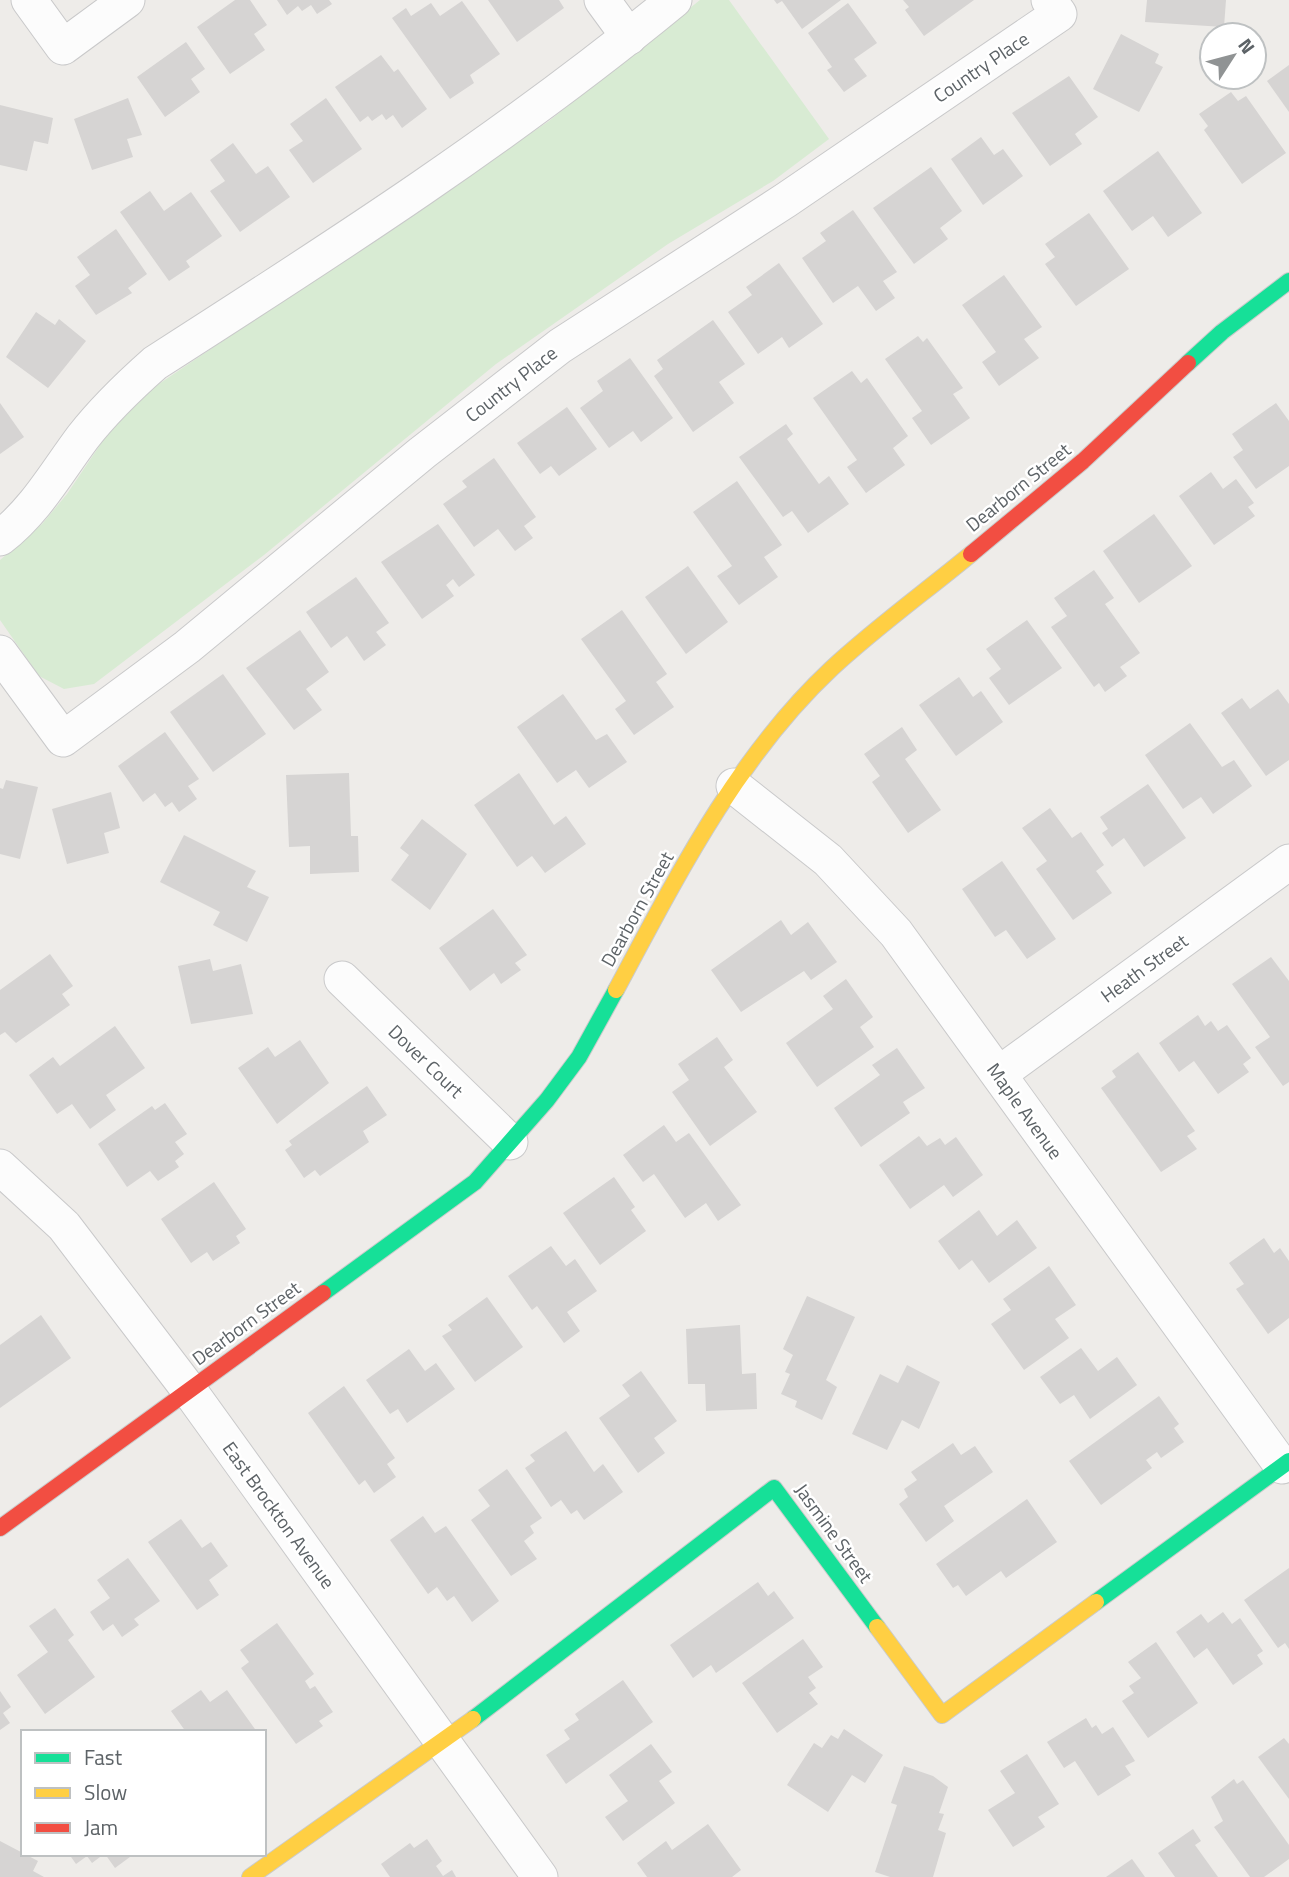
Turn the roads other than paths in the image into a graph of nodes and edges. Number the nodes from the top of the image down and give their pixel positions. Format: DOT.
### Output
graph roads {
  1 [pos="29,0"];
  2 [pos="127,0"];
  3 [pos="602,0"];
  4 [pos="674,0"];
  5 [pos="1049,0"];
  6 [pos="629,37"];
  7 [pos="1289,281"];
  8 [pos="0,538"];
  9 [pos="0,653"];
  10 [pos="734,786"];
  11 [pos="1289,862"];
  12 [pos="342,979"];
  13 [pos="999,1074"];
  14 [pos="510,1142"];
  15 [pos="0,1167"];
  16 [pos="189,1391"];
  17 [pos="1285,1463"];
  18 [pos="0,1528"];
  19 [pos="443,1742"];
  20 [pos="250,1877"];
  21 [pos="540,1877"];
  1 -- 2 [label="street"];
  3 -- 6 [label="street"];
  4 -- 6 [label="street"];
  5 -- 9 [label="street, Country Place"];
  6 -- 8 [label="street"];
  7 -- 10 [label="street, Dearborn Street"];
  10 -- 13 [label="street, Maple Avenue"];
  10 -- 14 [label="street, Dearborn Street"];
  11 -- 13 [label="street, Heath Street"];
  12 -- 14 [label="street, Dover Court"];
  13 -- 17 [label="street, Maple Avenue"];
  14 -- 16 [label="street, Dearborn Street"];
  15 -- 16 [label="street, East Brockton Avenue"];
  16 -- 18 [label="street, Dearborn Street"];
  16 -- 19 [label="street, East Brockton Avenue"];
  17 -- 19 [label="street, Jasmine Street"];
  19 -- 20 [label="street, Jasmine Street"];
  19 -- 21 [label="street, East Brockton Avenue"];
}
